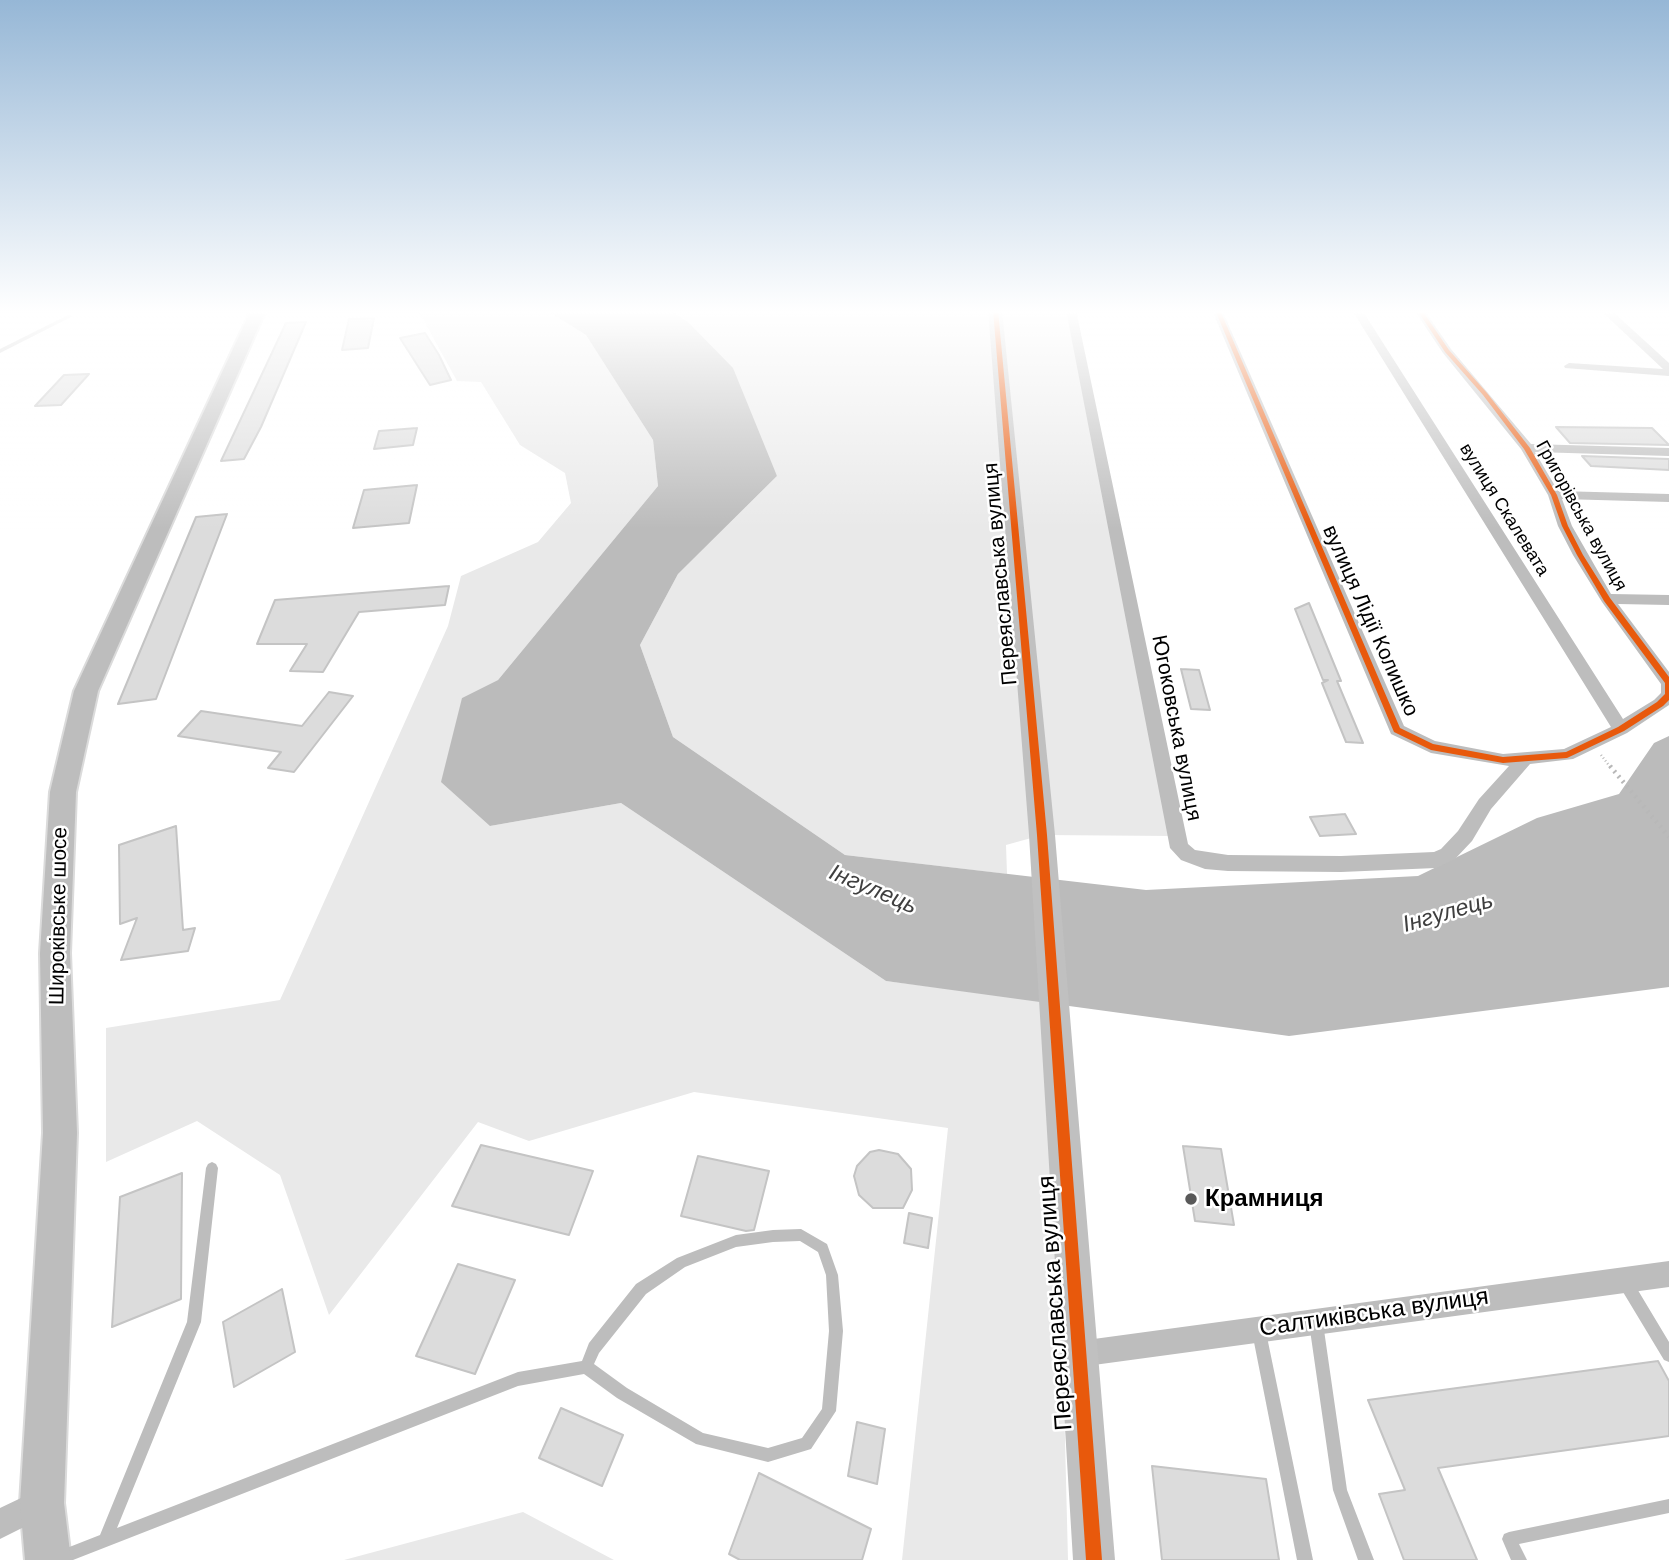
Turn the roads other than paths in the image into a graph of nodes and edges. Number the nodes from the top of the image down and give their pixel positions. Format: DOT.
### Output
graph roads {
  1 [pos="226,383"];
  2 [pos="1002,383"];
  3 [pos="1086,383"];
  4 [pos="1248,383"];
  5 [pos="1403,383"];
  6 [pos="1475,383"];
  7 [pos="1527,448"];
  8 [pos="1669,452"];
  9 [pos="1554,495"];
  10 [pos="1669,498"];
  11 [pos="1607,599"];
  12 [pos="1669,600"];
  13 [pos="1620,729"];
  14 [pos="1524,760"];
  15 [pos="212,1168"];
  16 [pos="1669,1274"];
  17 [pos="1624,1280"];
  18 [pos="1316,1320"];
  19 [pos="1259,1328"];
  20 [pos="1079,1354"];
  21 [pos="1669,1355"];
  22 [pos="586,1367"];
  23 [pos="42,1503"];
  24 [pos="1669,1507"];
  25 [pos="0,1524"];
  26 [pos="105,1540"];
  27 [pos="48,1560"];
  28 [pos="54,1560"];
  29 [pos="1094,1560"];
  30 [pos="1305,1560"];
  31 [pos="1366,1560"];
  32 [pos="1519,1560"];
  1 -- 23 [label="main road, Широківське шосе"];
  2 -- 20 [label="street, Переяславська вулиця"];
  3 -- 14 [label="street, Югоковська вулиця"];
  4 -- 14 [label="street, вулиця Лідії Колишко"];
  5 -- 13 [label="street, вулиця Скалевата"];
  6 -- 7 [label="street, Григорівська вулиця"];
  7 -- 8 [label="street, Григорівська вулиця"];
  7 -- 9 [label="street, Григорівська вулиця"];
  9 -- 10 [label="street"];
  9 -- 11 [label="street, Григорівська вулиця"];
  11 -- 12 [label="street"];
  11 -- 13 [label="street, Григорівська вулиця"];
  13 -- 14 [label="street, вулиця Лідії Колишко"];
  15 -- 26 [label="lane"];
  16 -- 17 [label="street, Салтиківська вулиця"];
  17 -- 18 [label="street, Салтиківська вулиця"];
  17 -- 21 [label="lane"];
  18 -- 19 [label="street, Салтиківська вулиця"];
  18 -- 31 [label="lane"];
  19 -- 20 [label="street, Салтиківська вулиця"];
  19 -- 30 [label="lane"];
  20 -- 29 [label="street, Переяславська вулиця"];
  22 -- 22 [label="lane"];
  22 -- 26 [label="lane"];
  23 -- 25 [label="street"];
  23 -- 27 [label="main road, Широківське шосе"];
  24 -- 32 [label="lane"];
  26 -- 28 [label="lane"];
}
